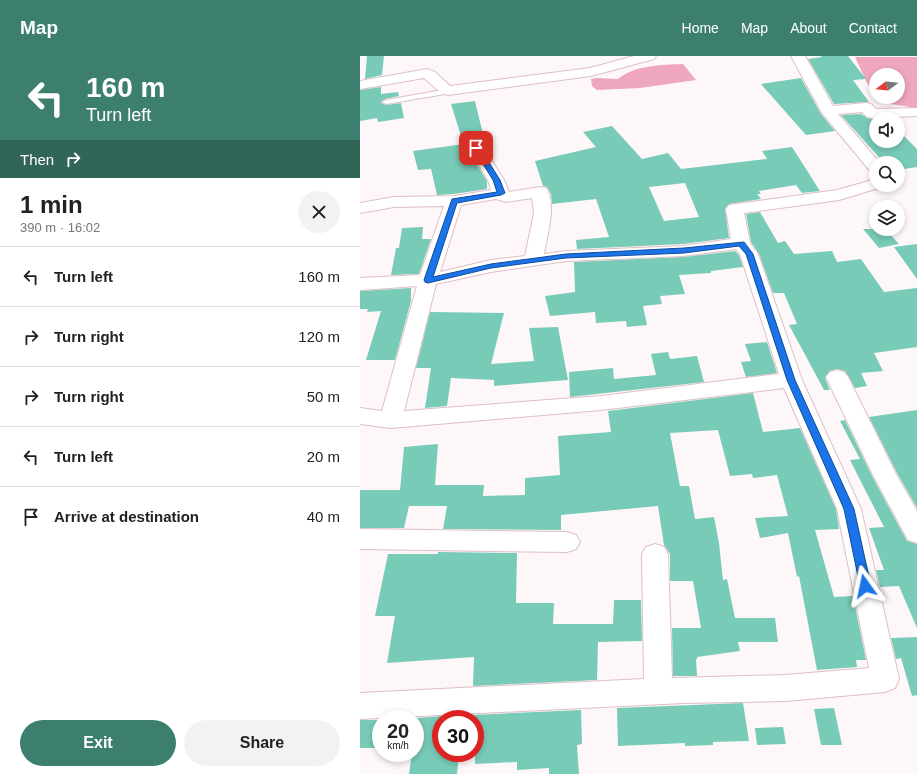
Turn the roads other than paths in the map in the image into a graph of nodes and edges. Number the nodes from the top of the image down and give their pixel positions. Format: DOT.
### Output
graph roads {
  1 [pos="649,56"];
  2 [pos="798,56"];
  3 [pos="360,84"];
  4 [pos="448,91"];
  5 [pos="386,102"];
  6 [pos="828,111"];
  7 [pos="917,112"];
  8 [pos="470,138"];
  9 [pos="869,160"];
  10 [pos="869,186"];
  11 [pos="501,193"];
  12 [pos="454,201"];
  13 [pos="360,208"];
  14 [pos="741,243"];
  15 [pos="534,256"];
  16 [pos="428,280"];
  17 [pos="360,284"];
  18 [pos="837,377"];
  19 [pos="791,380"];
  20 [pos="360,416"];
  21 [pos="391,420"];
  22 [pos="917,533"];
  23 [pos="360,539"];
  24 [pos="567,542"];
  25 [pos="655,554"];
  26 [pos="658,692"];
  27 [pos="360,706"];
  1 -- 4 [label="street"];
  2 -- 6 [label="street"];
  3 -- 4 [label="street"];
  4 -- 5 [label="lane"];
  6 -- 7 [label="street"];
  6 -- 9 [label="street"];
  8 -- 11 [label="street"];
  10 -- 14 [label="street"];
  11 -- 12 [label="street"];
  11 -- 15 [label="street"];
  12 -- 13 [label="street"];
  12 -- 16 [label="street"];
  14 -- 16 [label="street"];
  14 -- 19 [label="street"];
  16 -- 17 [label="street"];
  16 -- 21 [label="street"];
  18 -- 22 [label="street"];
  19 -- 21 [label="street"];
  19 -- 26 [label="street"];
  20 -- 21 [label="street"];
  23 -- 24 [label="street"];
  25 -- 26 [label="street"];
  26 -- 27 [label="street"];
}
